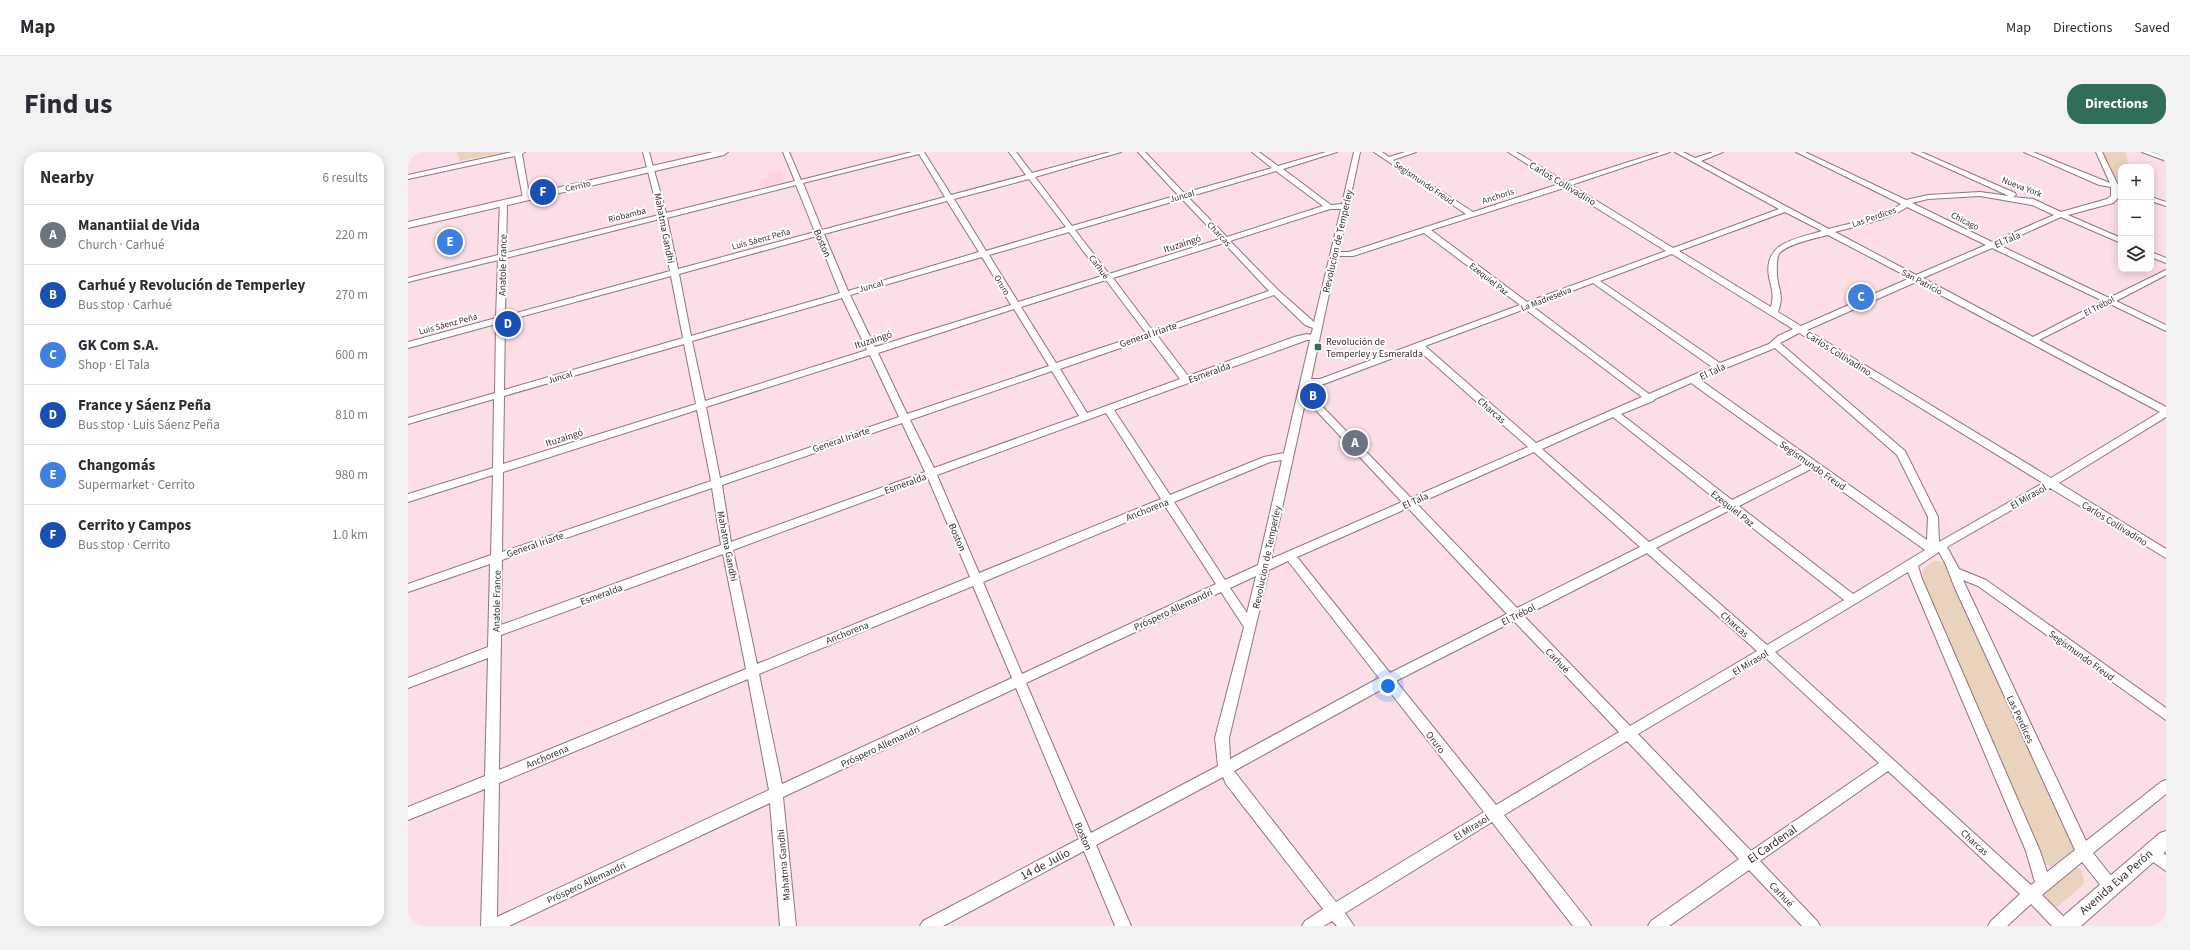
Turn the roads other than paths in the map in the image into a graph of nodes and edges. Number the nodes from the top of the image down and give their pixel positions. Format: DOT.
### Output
graph roads {
  1 [pos="520,152"];
  2 [pos="646,152"];
  3 [pos="724,152"];
  4 [pos="786,152"];
  5 [pos="921,152"];
  6 [pos="1012,152"];
  7 [pos="1118,152"];
  8 [pos="1142,152"];
  9 [pos="1255,152"];
  10 [pos="1334,152"];
  11 [pos="1357,152"];
  12 [pos="1377,152"];
  13 [pos="1413,152"];
  14 [pos="1511,152"];
  15 [pos="1667,152"];
  16 [pos="1678,152"];
  17 [pos="1720,152"];
  18 [pos="1799,152"];
  19 [pos="1915,152"];
  20 [pos="2027,152"];
  21 [pos="2099,152"];
  22 [pos="2145,152"];
  23 [pos="1388,159"];
  24 [pos="2166,159"];
  25 [pos="1696,161"];
  26 [pos="652,169"];
  27 [pos="1277,169"];
  28 [pos="1030,176"];
  29 [pos="408,177"];
  30 [pos="798,183"];
  31 [pos="1564,184"];
  32 [pos="2118,187"];
  33 [pos="1183,196"];
  34 [pos="527,198"];
  35 [pos="949,198"];
  36 [pos="2154,200"];
  37 [pos="503,203"];
  38 [pos="2036,203"];
  39 [pos="1907,204"];
  40 [pos="2166,204"];
  41 [pos="1345,206"];
  42 [pos="1329,207"];
  43 [pos="1785,209"];
  44 [pos="2062,214"];
  45 [pos="1472,215"];
  46 [pos="663,216"];
  47 [pos="408,226"];
  48 [pos="1070,228"];
  49 [pos="1426,230"];
  50 [pos="1825,231"];
  51 [pos="819,233"];
  52 [pos="1225,240"];
  53 [pos="2118,240"];
  54 [pos="1993,245"];
  55 [pos="1672,251"];
  56 [pos="983,254"];
  57 [pos="1334,254"];
  58 [pos="2154,255"];
  59 [pos="501,257"];
  60 [pos="2166,261"];
  61 [pos="2166,272"];
  62 [pos="674,273"];
  63 [pos="1107,278"];
  64 [pos="1918,279"];
  65 [pos="408,280"];
  66 [pos="1594,280"];
  67 [pos="1275,292"];
  68 [pos="845,294"];
  69 [pos="2110,301"];
  70 [pos="1015,306"];
  71 [pos="1526,306"];
  72 [pos="1773,313"];
  73 [pos="501,320"];
  74 [pos="1318,327"];
  75 [pos="2166,328"];
  76 [pos="1802,330"];
  77 [pos="1149,334"];
  78 [pos="688,339"];
  79 [pos="1315,339"];
  80 [pos="2033,340"];
  81 [pos="1776,344"];
  82 [pos="408,345"];
  83 [pos="1419,346"];
  84 [pos="873,351"];
  85 [pos="1052,367"];
  86 [pos="1719,367"];
  87 [pos="1186,380"];
  88 [pos="1694,380"];
  89 [pos="1305,382"];
  90 [pos="499,395"];
  91 [pos="1302,398"];
  92 [pos="1650,399"];
  93 [pos="701,405"];
  94 [pos="1108,410"];
  95 [pos="2166,412"];
  96 [pos="1615,414"];
  97 [pos="906,417"];
  98 [pos="1085,417"];
  99 [pos="408,422"];
  100 [pos="1534,448"];
  101 [pos="1288,456"];
  102 [pos="1812,464"];
  103 [pos="497,470"];
  104 [pos="931,473"];
  105 [pos="716,482"];
  106 [pos="2051,483"];
  107 [pos="408,498"];
  108 [pos="1166,501"];
  109 [pos="1408,503"];
  110 [pos="1730,505"];
  111 [pos="1648,547"];
  112 [pos="727,548"];
  113 [pos="1937,548"];
  114 [pos="2166,554"];
  115 [pos="497,556"];
  116 [pos="1290,556"];
  117 [pos="1912,565"];
  118 [pos="1264,567"];
  119 [pos="1955,572"];
  120 [pos="975,579"];
  121 [pos="1222,586"];
  122 [pos="408,588"];
  123 [pos="1852,600"];
  124 [pos="1516,615"];
  125 [pos="1250,627"];
  126 [pos="495,632"];
  127 [pos="495,650"];
  128 [pos="1767,652"];
  129 [pos="753,670"];
  130 [pos="1018,680"];
  131 [pos="1387,680"];
  132 [pos="408,684"];
  133 [pos="2166,715"];
  134 [pos="1629,733"];
  135 [pos="1888,763"];
  136 [pos="1225,769"];
  137 [pos="492,779"];
  138 [pos="2166,786"];
  139 [pos="778,794"];
  140 [pos="408,814"];
  141 [pos="1493,814"];
  142 [pos="2166,839"];
  143 [pos="1087,842"];
  144 [pos="2151,852"];
  145 [pos="2084,853"];
  146 [pos="1749,860"];
  147 [pos="2166,864"];
  148 [pos="2043,884"];
  149 [pos="2112,887"];
  150 [pos="2032,895"];
  151 [pos="1334,911"];
  152 [pos="489,926"];
  153 [pos="496,926"];
  154 [pos="788,926"];
  155 [pos="928,926"];
  156 [pos="1123,926"];
  157 [pos="1310,926"];
  158 [pos="1346,926"];
  159 [pos="1583,926"];
  160 [pos="1656,926"];
  161 [pos="1812,926"];
  162 [pos="1996,926"];
  163 [pos="2063,926"];
  164 [pos="2067,926"];
  1 -- 29 [label="street"];
  1 -- 34 [label="street"];
  2 -- 26 [label="street, Mahatma Gandhi"];
  3 -- 26 [label="main road, Cerrito"];
  4 -- 30 [label="street, Boston"];
  5 -- 30 [label="street, Riobamba"];
  5 -- 35 [label="street, Oruro"];
  6 -- 28 [label="street, Carhué"];
  7 -- 28 [label="street, Luis Sáenz Peña"];
  8 -- 33 [label="street, Charcas"];
  9 -- 27 [label="street"];
  10 -- 27 [label="street, Juncal"];
  11 -- 41 [label="street, Revolucion de Temperley"];
  12 -- 23 [label="street, Segismundo Freud"];
  13 -- 23 [label="street"];
  14 -- 31 [label="street, Carlos Collivadino"];
  15 -- 31 [label="street, Anchoris"];
  16 -- 25 [label="street, San Patricio"];
  17 -- 25 [label="street"];
  18 -- 39 [label="street, Chicago"];
  19 -- 38 [label="street, Nueva York"];
  20 -- 32 [label="street"];
  21 -- 32 [label="street"];
  22 -- 24 [label="street"];
  23 -- 45 [label="street, Segismundo Freud"];
  25 -- 43 [label="street, San Patricio"];
  26 -- 34 [label="main road, Cerrito"];
  26 -- 46 [label="street, Mahatma Gandhi"];
  27 -- 33 [label="street, Juncal"];
  27 -- 42 [label="street"];
  28 -- 35 [label="street, Luis Sáenz Peña"];
  28 -- 48 [label="street, Carhué"];
  30 -- 46 [label="street, Riobamba"];
  30 -- 51 [label="street, Boston"];
  31 -- 45 [label="street, Anchoris"];
  31 -- 55 [label="street, Carlos Collivadino"];
  32 -- 44 [label="street, El Tala"];
  33 -- 48 [label="street, Juncal"];
  33 -- 52 [label="street, Charcas"];
  34 -- 37 [label="main road, Cerrito"];
  35 -- 51 [label="street, Luis Sáenz Peña"];
  35 -- 56 [label="street, Oruro"];
  36 -- 40 [label="street"];
  37 -- 47 [label="main road, Cerrito"];
  37 -- 59 [label="street, Anatole France"];
  38 -- 39 [label="street, Las Perdices"];
  38 -- 44 [label="street, Nueva York"];
  39 -- 50 [label="street, Las Perdices"];
  39 -- 54 [label="street, Chicago"];
  41 -- 42 [label="street, Ituzaingó"];
  41 -- 57 [label="street, Revolucion de Temperley"];
  42 -- 52 [label="street, Ituzaingó"];
  43 -- 50 [label="street, San Patricio"];
  43 -- 55 [label="street, La Madreselva"];
  44 -- 53 [label="street, Nueva York"];
  44 -- 54 [label="street, El Tala"];
  45 -- 49 [label="street, Anchoris"];
  46 -- 59 [label="street, Riobamba"];
  46 -- 62 [label="street, Mahatma Gandhi"];
  48 -- 56 [label="street, Juncal"];
  48 -- 63 [label="street, Carhué"];
  49 -- 57 [label="street, Anchoris"];
  49 -- 71 [label="street, Ezequiel Paz"];
  50 -- 64 [label="street, San Patricio"];
  50 -- 72 [label="street, Las Perdices"];
  51 -- 62 [label="street, Luis Sáenz Peña"];
  51 -- 68 [label="street, Boston"];
  52 -- 63 [label="street, Ituzaingó"];
  52 -- 67 [label="street, Charcas"];
  54 -- 64 [label="street, El Tala"];
  54 -- 69 [label="street, Chicago"];
  55 -- 66 [label="street, La Madreselva"];
  55 -- 72 [label="street, Carlos Collivadino"];
  56 -- 68 [label="street, Juncal"];
  56 -- 70 [label="street, Oruro"];
  57 -- 74 [label="street, Revolucion de Temperley"];
  58 -- 60 [label="street"];
  59 -- 65 [label="street, Riobamba"];
  59 -- 73 [label="street, Anatole France"];
  61 -- 69 [label="street, El Trébol"];
  62 -- 73 [label="street, Luis Sáenz Peña"];
  62 -- 78 [label="street, Mahatma Gandhi"];
  63 -- 70 [label="street, Ituzaingó"];
  63 -- 77 [label="street, Carhué"];
  64 -- 76 [label="street, El Tala"];
  64 -- 80 [label="street, San Patricio"];
  66 -- 71 [label="street, La Madreselva"];
  66 -- 86 [label="street"];
  67 -- 74 [label="street, Charcas"];
  67 -- 77 [label="street, General Iriarte"];
  68 -- 78 [label="street, Juncal"];
  68 -- 84 [label="street, Boston"];
  69 -- 75 [label="street, Chicago"];
  69 -- 80 [label="street, El Trébol"];
  70 -- 84 [label="street, Ituzaingó"];
  70 -- 85 [label="street, Oruro"];
  71 -- 83 [label="street, La Madreselva"];
  71 -- 92 [label="street, Ezequiel Paz"];
  72 -- 76 [label="street, Carlos Collivadino"];
  73 -- 82 [label="street, Luis Sáenz Peña"];
  73 -- 90 [label="street, Anatole France"];
  74 -- 79 [label="street, Revolucion de Temperley"];
  76 -- 81 [label="street, El Tala"];
  76 -- 106 [label="street, Carlos Collivadino"];
  77 -- 85 [label="street, General Iriarte"];
  77 -- 87 [label="street, Carhué"];
  78 -- 90 [label="street, Juncal"];
  78 -- 93 [label="street, Mahatma Gandhi"];
  79 -- 87 [label="street, Esmeralda"];
  79 -- 89 [label="street, Revolucion de Temperley"];
  80 -- 95 [label="street, San Patricio"];
  81 -- 86 [label="street, El Tala"];
  81 -- 113 [label="street, Las Perdices"];
  83 -- 89 [label="street, La Madreselva"];
  83 -- 100 [label="street, Charcas"];
  84 -- 93 [label="street, Ituzaingó"];
  84 -- 97 [label="street, Boston"];
  85 -- 97 [label="street, General Iriarte"];
  85 -- 98 [label="street, Oruro"];
  86 -- 88 [label="street, El Tala"];
  87 -- 94 [label="street, Esmeralda"];
  88 -- 92 [label="street, El Tala"];
  88 -- 102 [label="street, Segismundo Freud"];
  89 -- 91 [label="street, Revolucion de Temperley"];
  90 -- 99 [label="street, Juncal"];
  90 -- 103 [label="street, Anatole France"];
  91 -- 101 [label="street, Revolucion de Temperley"];
  91 -- 109 [label="street, Carhué"];
  92 -- 96 [label="street, El Tala"];
  93 -- 103 [label="street, Ituzaingó"];
  93 -- 105 [label="street, Mahatma Gandhi"];
  94 -- 98 [label="street, Esmeralda"];
  94 -- 108 [label="street"];
  95 -- 106 [label="street, El Mirasol"];
  96 -- 100 [label="street, El Tala"];
  96 -- 110 [label="street, Ezequiel Paz"];
  97 -- 104 [label="street, Boston"];
  97 -- 105 [label="street, General Iriarte"];
  98 -- 104 [label="street, Esmeralda"];
  100 -- 109 [label="street, El Tala"];
  100 -- 111 [label="street, Charcas"];
  101 -- 108 [label="street, Anchorena"];
  101 -- 118 [label="street, Revolucion de Temperley"];
  102 -- 110 [label="street, El Trébol"];
  102 -- 113 [label="street, Segismundo Freud"];
  103 -- 107 [label="street, Ituzaingó"];
  103 -- 115 [label="street, Anatole France"];
  104 -- 112 [label="street, Esmeralda"];
  104 -- 120 [label="street, Boston"];
  105 -- 112 [label="street, Mahatma Gandhi"];
  105 -- 115 [label="street, General Iriarte"];
  106 -- 113 [label="street, El Mirasol"];
  106 -- 114 [label="street, Carlos Collivadino"];
  108 -- 120 [label="street, Anchorena"];
  108 -- 121 [label="street"];
  109 -- 116 [label="street, El Tala"];
  109 -- 124 [label="street, Carhué"];
  110 -- 111 [label="street, El Trébol"];
  110 -- 123 [label="street, Ezequiel Paz"];
  111 -- 124 [label="street, El Trébol"];
  111 -- 128 [label="street, Charcas"];
  112 -- 126 [label="street, Esmeralda"];
  112 -- 129 [label="street, Mahatma Gandhi"];
  113 -- 117 [label="street, El Mirasol"];
  113 -- 119 [label="street, Las Perdices"];
  115 -- 122 [label="street, General Iriarte"];
  115 -- 126 [label="street, Anatole France"];
  116 -- 118 [label="street, El Tala"];
  116 -- 131 [label="street, Oruro"];
  117 -- 123 [label="street, El Mirasol"];
  117 -- 148 [label="street"];
  118 -- 121 [label="street, Próspero Allemandri"];
  118 -- 125 [label="street, Revolucion de Temperley"];
  119 -- 133 [label="street, Segismundo Freud"];
  119 -- 145 [label="street, Las Perdices"];
  120 -- 129 [label="street, Anchorena"];
  120 -- 130 [label="street, Boston"];
  121 -- 125 [label="street"];
  121 -- 130 [label="street, Próspero Allemandri"];
  123 -- 128 [label="street, El Mirasol"];
  124 -- 131 [label="street, El Trébol"];
  124 -- 134 [label="street, Carhué"];
  125 -- 136 [label="street, Revolucion de Temperley"];
  126 -- 127 [label="street, Anatole France"];
  127 -- 132 [label="street"];
  127 -- 137 [label="street, Anatole France"];
  128 -- 134 [label="street, El Mirasol"];
  128 -- 135 [label="street, Charcas"];
  129 -- 137 [label="street, Anchorena"];
  129 -- 139 [label="street, Mahatma Gandhi"];
  130 -- 139 [label="street, Próspero Allemandri"];
  130 -- 143 [label="street, Boston"];
  131 -- 136 [label="street, El Trébol"];
  131 -- 141 [label="street, Oruro"];
  134 -- 141 [label="street, El Mirasol"];
  134 -- 146 [label="street, Carhué"];
  135 -- 146 [label="street, El Cardenal"];
  135 -- 150 [label="street, Charcas"];
  136 -- 143 [label="street, 14 de Julio"];
  136 -- 151 [label="street, Revolucion de Temperley"];
  137 -- 140 [label="street, Anchorena"];
  137 -- 152 [label="street, Anatole France"];
  138 -- 145 [label="street"];
  139 -- 153 [label="street, Próspero Allemandri"];
  139 -- 154 [label="street, Mahatma Gandhi"];
  141 -- 151 [label="street, El Mirasol"];
  141 -- 159 [label="street, Oruro"];
  142 -- 144 [label="main road, Avenida Eva Perón"];
  143 -- 155 [label="street, 14 de Julio"];
  143 -- 156 [label="street, Boston"];
  144 -- 147 [label="street"];
  144 -- 149 [label="main road, Avenida Eva Perón"];
  145 -- 148 [label="street"];
  145 -- 149 [label="street, Las Perdices"];
  146 -- 160 [label="street, El Cardenal"];
  146 -- 161 [label="street, Carhué"];
  148 -- 150 [label="street"];
  149 -- 164 [label="main road, Avenida Eva Perón"];
  150 -- 162 [label="street"];
  150 -- 163 [label="street, Charcas"];
  151 -- 157 [label="street, El Mirasol"];
  151 -- 158 [label="street, Revolucion de Temperley"];
}
